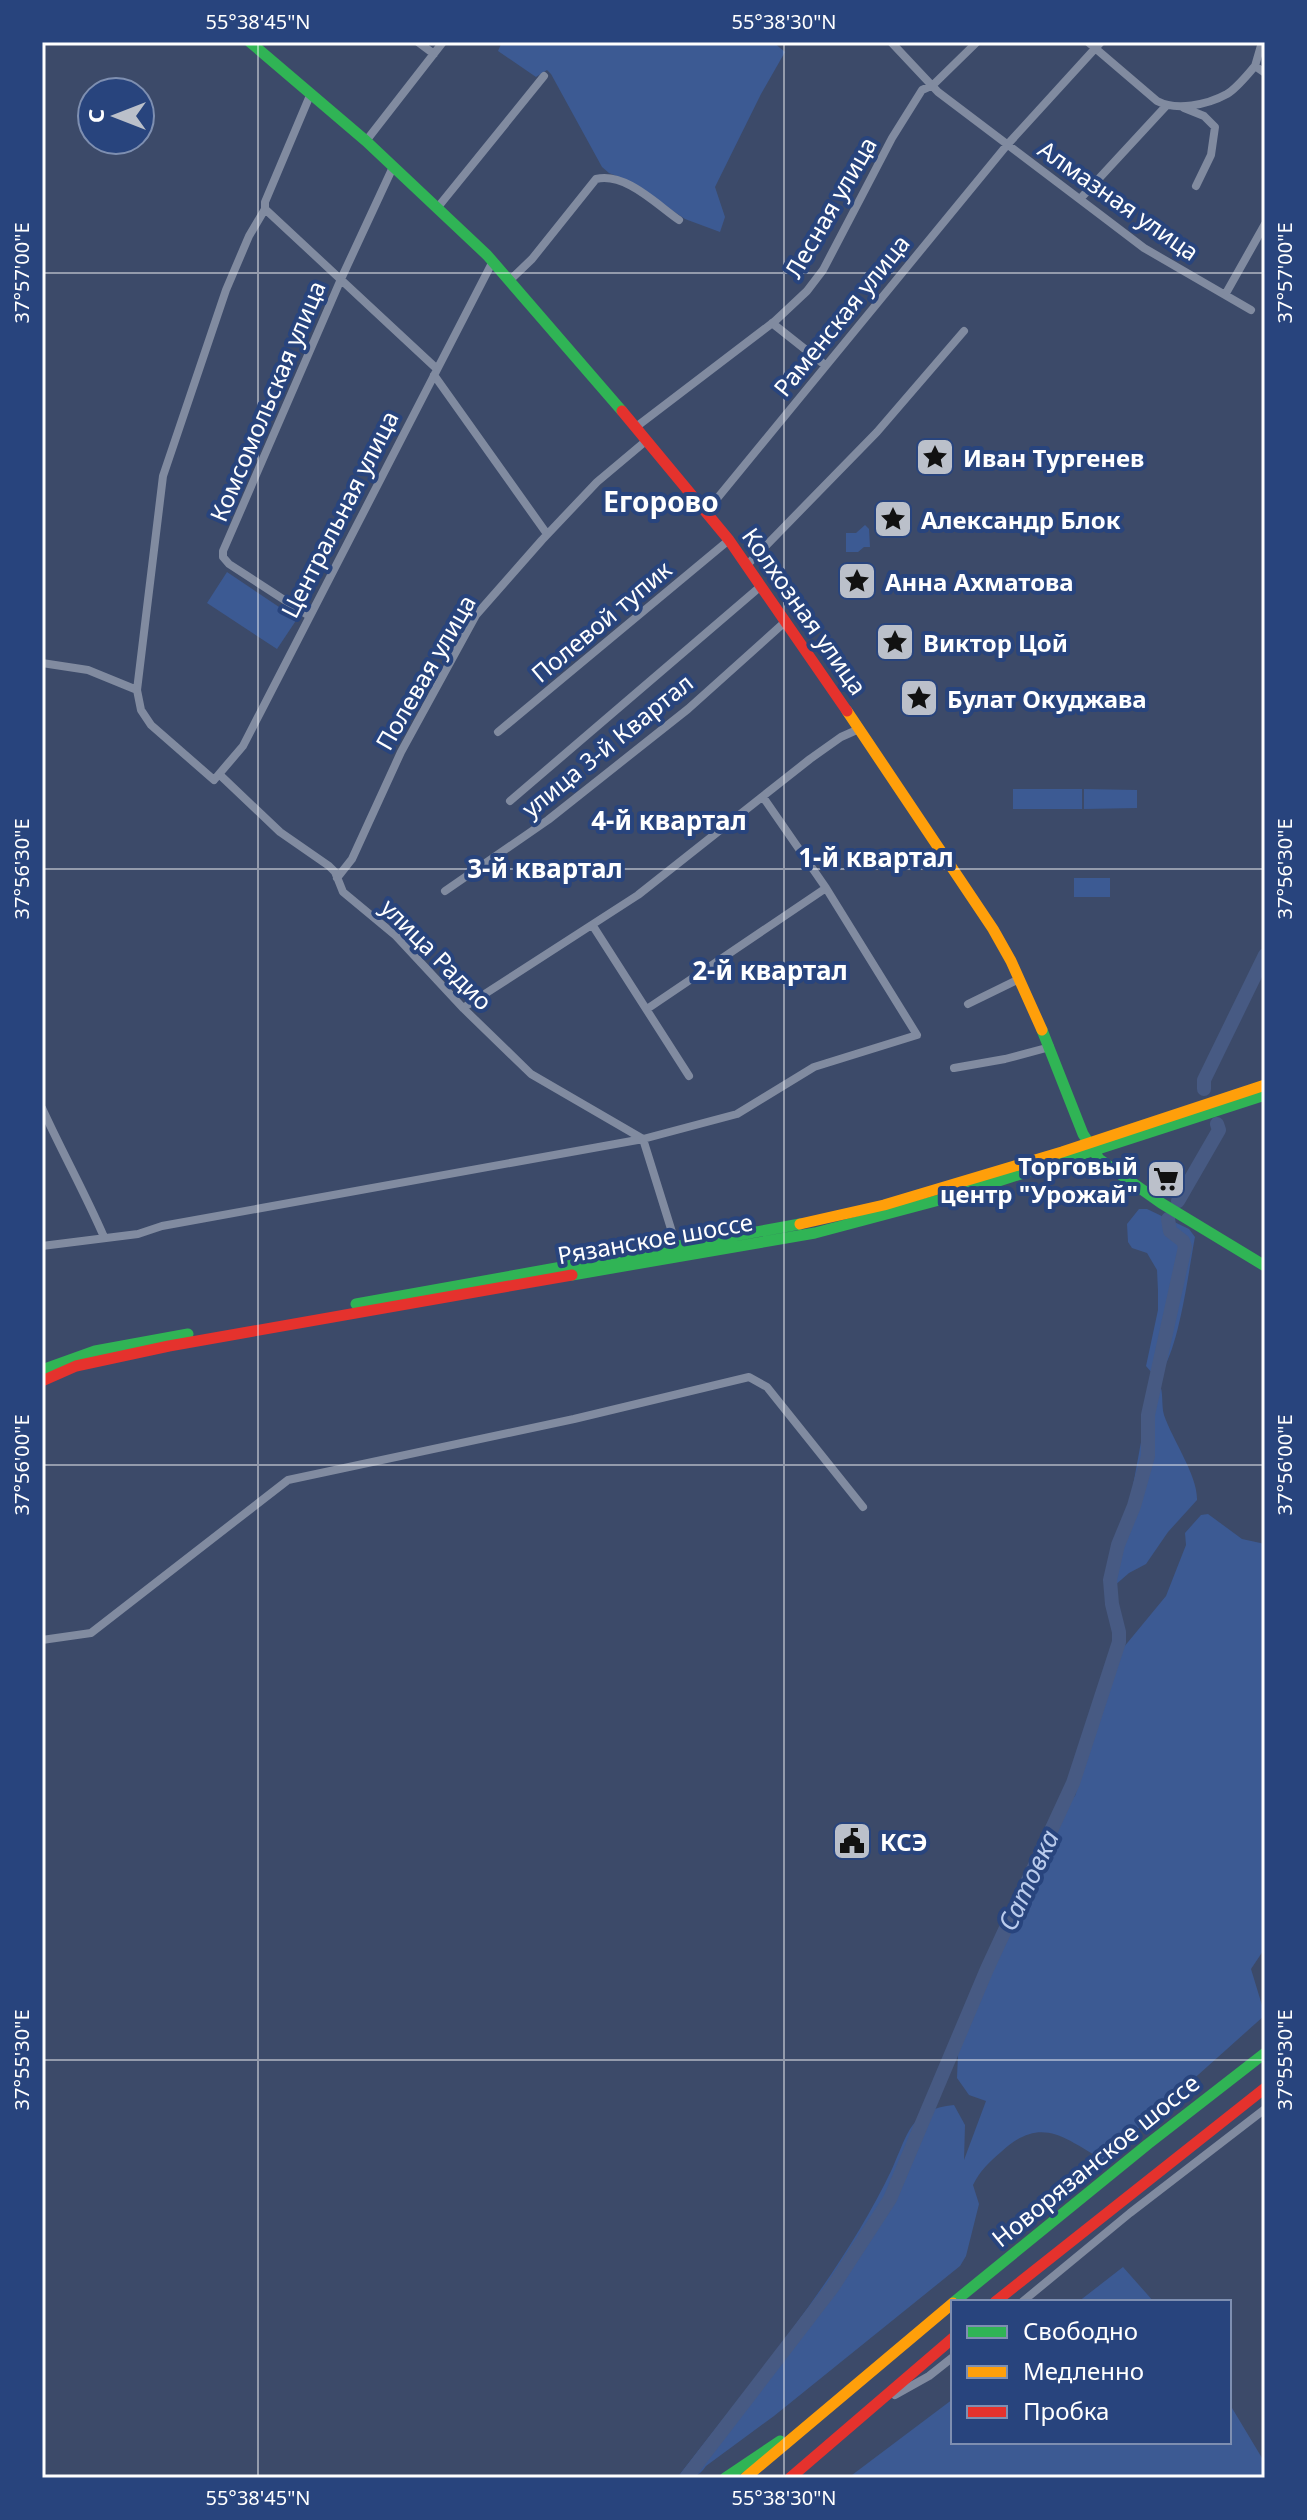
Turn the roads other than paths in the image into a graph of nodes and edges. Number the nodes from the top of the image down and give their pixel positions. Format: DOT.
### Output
graph roads {
  1 [pos="250,42"];
  2 [pos="418,42"];
  3 [pos="443,42"];
  4 [pos="891,42"];
  5 [pos="977,42"];
  6 [pos="1262,42"];
  7 [pos="1095,44"];
  8 [pos="434,54"];
  9 [pos="1255,66"];
  10 [pos="1265,73"];
  11 [pos="544,76"];
  12 [pos="933,85"];
  13 [pos="311,93"];
  14 [pos="1166,106"];
  15 [pos="1184,108"];
  16 [pos="366,141"];
  17 [pos="1007,145"];
  18 [pos="393,167"];
  19 [pos="1196,186"];
  20 [pos="1080,199"];
  21 [pos="438,207"];
  22 [pos="265,209"];
  23 [pos="679,220"];
  24 [pos="1265,224"];
  25 [pos="493,261"];
  26 [pos="341,279"];
  27 [pos="510,280"];
  28 [pos="1225,295"];
  29 [pos="1251,310"];
  30 [pos="772,323"];
  31 [pos="964,331"];
  32 [pos="825,365"];
  33 [pos="435,372"];
  34 [pos="636,427"];
  35 [pos="647,440"];
  36 [pos="706,512"];
  37 [pos="547,534"];
  38 [pos="729,540"];
  39 [pos="747,565"];
  40 [pos="761,586"];
  41 [pos="309,616"];
  42 [pos="786,621"];
  43 [pos="42,663"];
  44 [pos="137,690"];
  45 [pos="859,729"];
  46 [pos="498,732"];
  47 [pos="217,778"];
  48 [pos="763,797"];
  49 [pos="510,801"];
  50 [pos="337,878"];
  51 [pos="826,888"];
  52 [pos="445,891"];
  53 [pos="593,926"];
  54 [pos="1019,979"];
  55 [pos="968,1004"];
  56 [pos="463,1008"];
  57 [pos="647,1009"];
  58 [pos="1050,1047"];
  59 [pos="954,1068"];
  60 [pos="689,1076"];
  61 [pos="1265,1085"];
  62 [pos="1265,1095"];
  63 [pos="42,1108"];
  64 [pos="643,1139"];
  65 [pos="1090,1147"];
  66 [pos="104,1237"];
  67 [pos="42,1246"];
  68 [pos="677,1248"];
  69 [pos="1265,1266"];
  70 [pos="42,1370"];
  71 [pos="42,1381"];
  72 [pos="863,1507"];
  73 [pos="42,1640"];
  74 [pos="1265,2053"];
  75 [pos="1265,2088"];
  76 [pos="1265,2109"];
  77 [pos="955,2300"];
  78 [pos="998,2300"];
  79 [pos="1024,2300"];
  80 [pos="951,2304"];
  81 [pos="951,2340"];
  82 [pos="951,2359"];
  83 [pos="874,2407"];
  84 [pos="817,2417"];
  85 [pos="725,2478"];
  86 [pos="745,2478"];
  87 [pos="790,2478"];
  1 -- 13 [label="main road, Колхозная улица"];
  2 -- 8 [label="street"];
  3 -- 8 [label="street"];
  4 -- 12 [label="street"];
  5 -- 12 [label="street, Лесная улица"];
  6 -- 9 [label="street"];
  7 -- 14 [label="street"];
  7 -- 17 [label="street, Раменская улица"];
  8 -- 16 [label="street"];
  9 -- 10 [label="street"];
  9 -- 15 [label="street"];
  11 -- 21 [label="street"];
  12 -- 17 [label="street, Алмазная улица"];
  12 -- 30 [label="street, Лесная улица"];
  13 -- 16 [label="main road, Колхозная улица"];
  13 -- 22 [label="street"];
  14 -- 15 [label="street"];
  14 -- 20 [label="street"];
  15 -- 19 [label="street"];
  16 -- 18 [label="main road, Колхозная улица"];
  17 -- 20 [label="street, Алмазная улица"];
  17 -- 32 [label="street, Раменская улица"];
  18 -- 21 [label="main road, Колхозная улица"];
  18 -- 26 [label="street, Комсомольская улица"];
  20 -- 28 [label="street, Алмазная улица"];
  21 -- 25 [label="main road, Колхозная улица"];
  22 -- 26 [label="street"];
  22 -- 44 [label="street"];
  23 -- 27 [label="street"];
  24 -- 28 [label="street"];
  25 -- 27 [label="main road, Колхозная улица"];
  25 -- 33 [label="street, Центральная улица"];
  26 -- 33 [label="street"];
  26 -- 41 [label="street, Комсомольская улица"];
  27 -- 34 [label="main road, Колхозная улица"];
  28 -- 29 [label="street, Алмазная улица"];
  30 -- 32 [label="street"];
  30 -- 34 [label="street, Лесная улица"];
  31 -- 39 [label="street"];
  32 -- 36 [label="street, Раменская улица"];
  33 -- 37 [label="street"];
  33 -- 41 [label="street, Центральная улица"];
  34 -- 35 [label="main road, Колхозная улица"];
  35 -- 36 [label="main road, Колхозная улица"];
  35 -- 37 [label="street, Полевая улица"];
  36 -- 38 [label="main road, Колхозная улица"];
  37 -- 50 [label="street, Полевая улица"];
  38 -- 39 [label="main road, Колхозная улица"];
  38 -- 46 [label="street, Полевой тупик"];
  39 -- 40 [label="main road, Колхозная улица"];
  40 -- 42 [label="main road, Колхозная улица"];
  40 -- 49 [label="street"];
  41 -- 47 [label="street, Центральная улица"];
  42 -- 45 [label="main road, Колхозная улица"];
  42 -- 52 [label="street, улица 3-й Квартал"];
  43 -- 44 [label="street"];
  44 -- 47 [label="street, улица Радио"];
  45 -- 48 [label="street"];
  45 -- 54 [label="main road, Колхозная улица"];
  47 -- 50 [label="street, улица Радио"];
  48 -- 51 [label="street"];
  48 -- 53 [label="street"];
  50 -- 56 [label="street, улица Радио"];
  51 -- 57 [label="street"];
  51 -- 64 [label="street"];
  53 -- 56 [label="street"];
  53 -- 57 [label="street"];
  54 -- 55 [label="street"];
  54 -- 58 [label="main road, Колхозная улица"];
  56 -- 64 [label="street, улица Радио"];
  57 -- 60 [label="street"];
  58 -- 59 [label="street"];
  58 -- 65 [label="main road, Колхозная улица"];
  61 -- 65 [label="main road, Рязанское шоссе"];
  62 -- 65 [label="main road, Рязанское шоссе"];
  63 -- 66 [label="street"];
  64 -- 66 [label="street"];
  64 -- 68 [label="street"];
  65 -- 68 [label="main road, Рязанское шоссе"];
  65 -- 69 [label="main road"];
  65 -- 71 [label="main road, Рязанское шоссе"];
  66 -- 67 [label="street"];
  68 -- 70 [label="main road, Рязанское шоссе"];
  72 -- 73 [label="street"];
  74 -- 77 [label="main road, Новорязанское шоссе"];
  75 -- 78 [label="main road, Новорязанское шоссе"];
  76 -- 79 [label="street"];
  80 -- 84 [label="main road, Новорязанское шоссе"];
  81 -- 83 [label="main road"];
  82 -- 83 [label="street"];
  83 -- 87 [label="main road"];
  84 -- 85 [label="main road"];
  84 -- 86 [label="main road, Новорязанское шоссе"];
}
